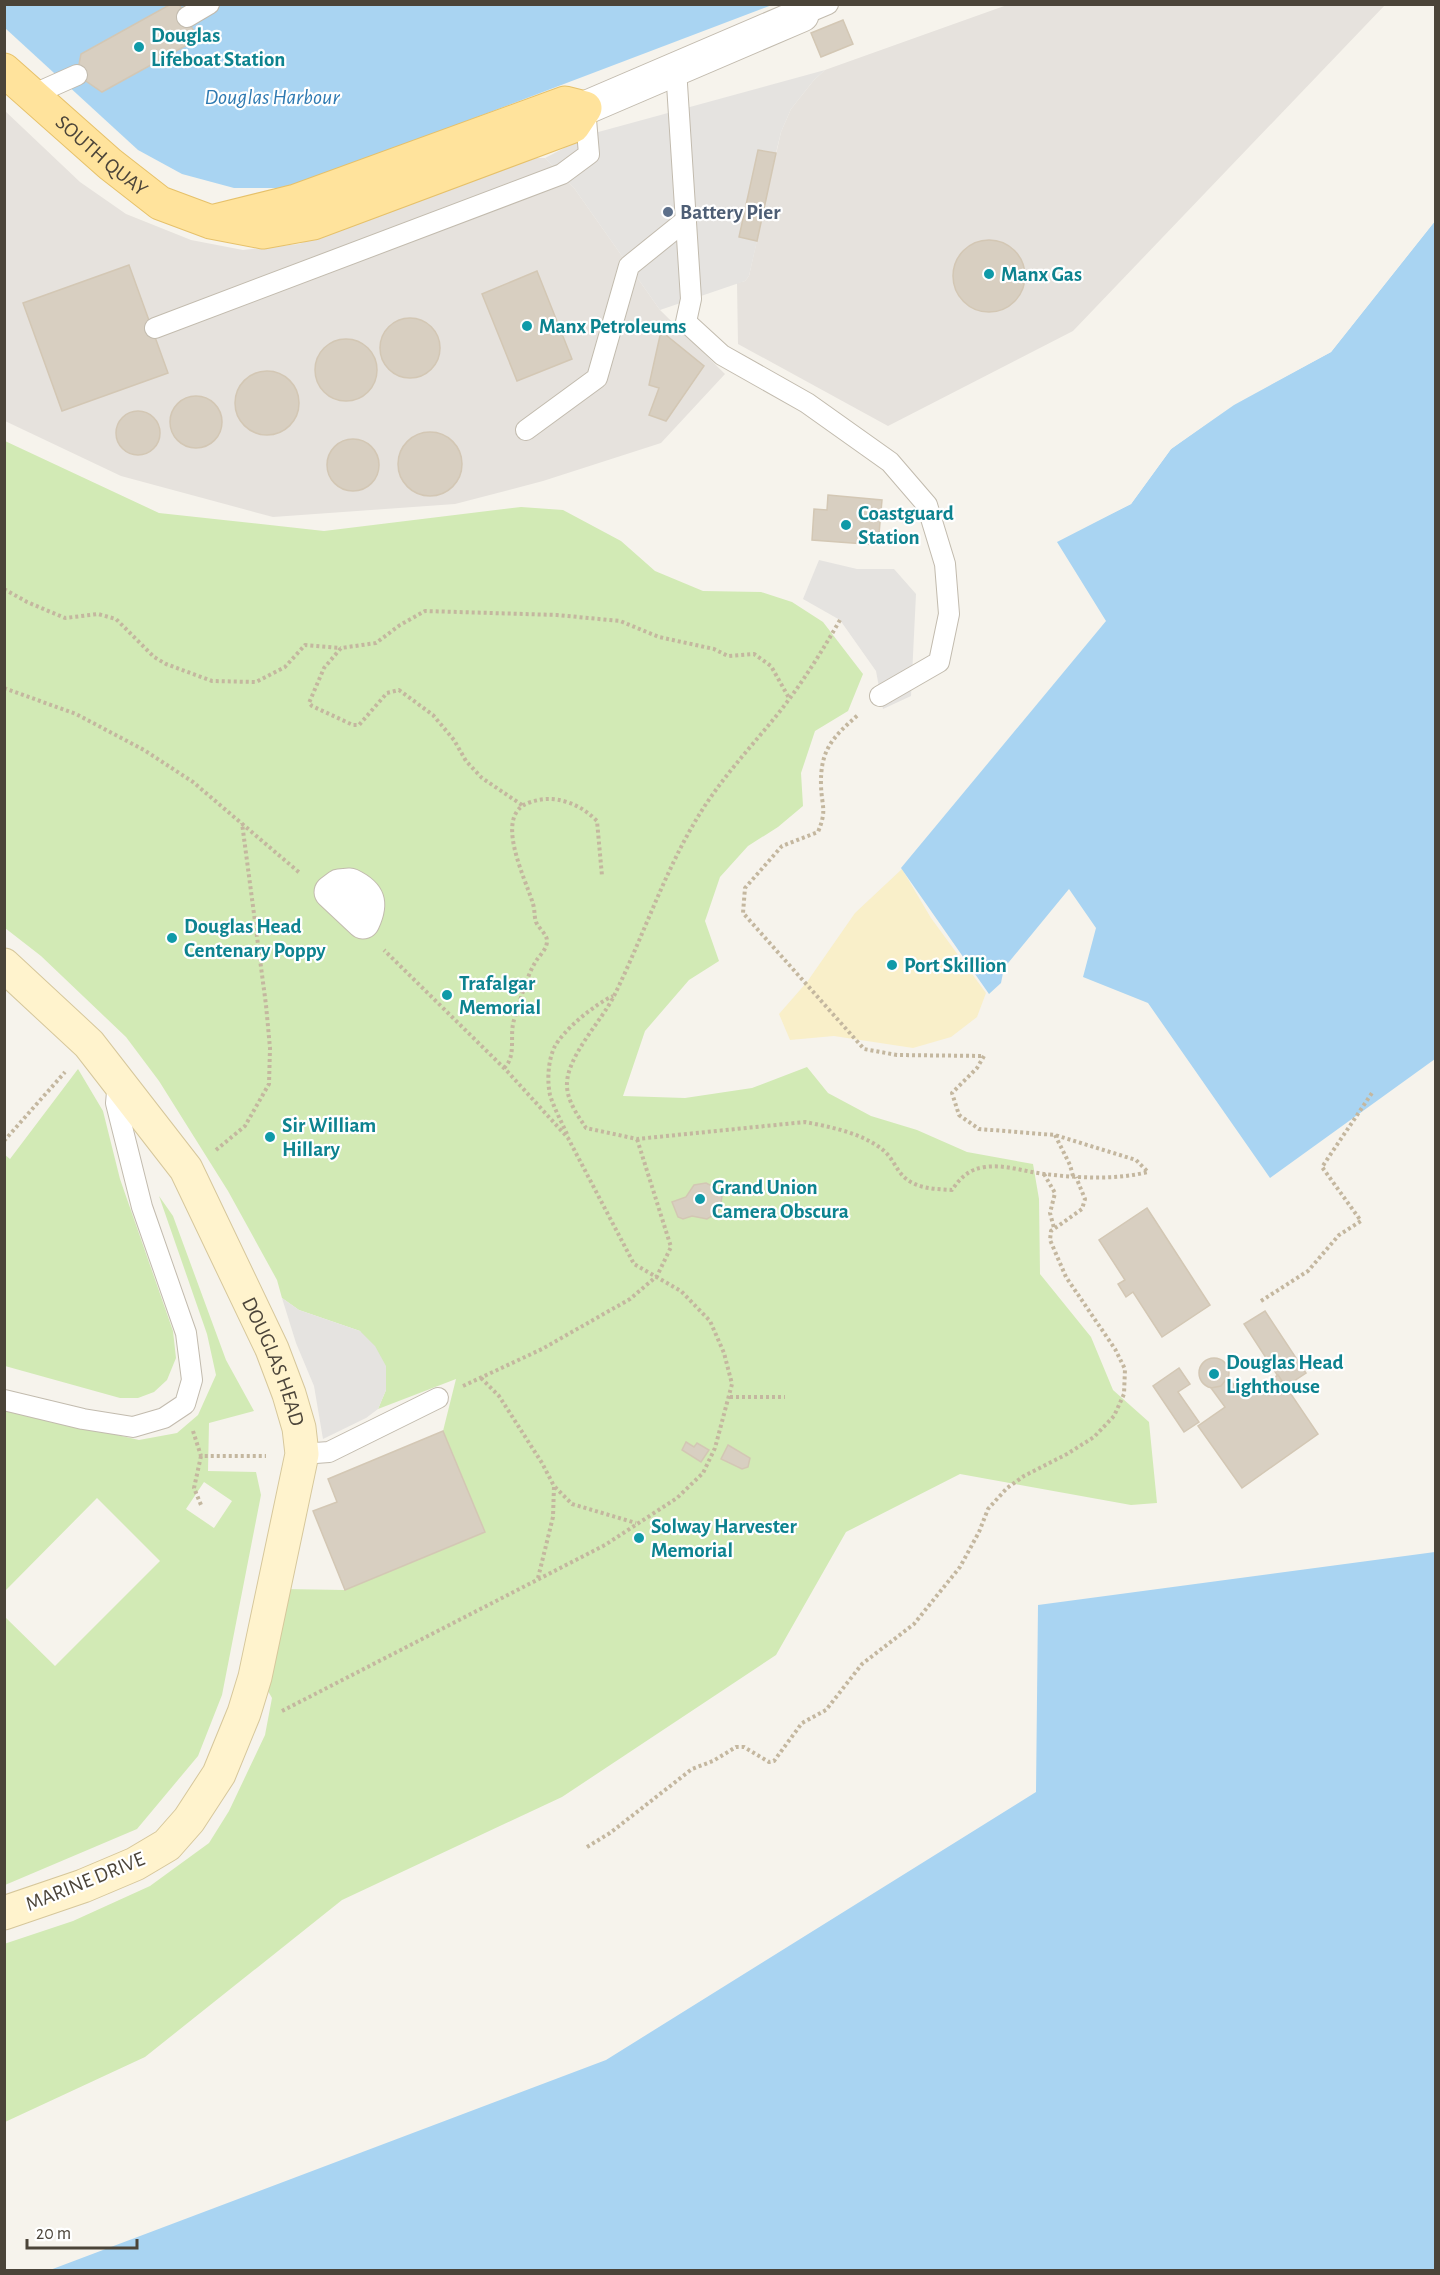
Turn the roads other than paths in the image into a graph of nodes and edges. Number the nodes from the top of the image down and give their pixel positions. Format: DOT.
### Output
graph roads {
  1 [pos="209,4"];
  2 [pos="815,10"];
  3 [pos="187,17"];
  4 [pos="676,69"];
  5 [pos="4,70"];
  6 [pos="70,77"];
  7 [pos="32,95"];
  8 [pos="585,108"];
  9 [pos="686,220"];
  10 [pos="155,328"];
  11 [pos="526,430"];
  12 [pos="880,696"];
  13 [pos="4,965"];
  14 [pos="118,1082"];
  15 [pos="438,1398"];
  16 [pos="4,1400"];
  17 [pos="286,1455"];
  18 [pos="189,1820"];
  19 [pos="4,1913"];
  1 -- 3 [label="lane"];
  2 -- 4 [label="street"];
  4 -- 8 [label="street"];
  4 -- 9 [label="lane"];
  5 -- 7 [label="main road, SOUTH QUAY"];
  6 -- 7 [label="lane"];
  7 -- 8 [label="main road, SOUTH QUAY"];
  8 -- 10 [label="lane"];
  9 -- 11 [label="lane"];
  9 -- 12 [label="lane"];
  13 -- 14 [label="main road, DOUGLAS HEAD"];
  14 -- 16 [label="lane"];
  14 -- 17 [label="main road, DOUGLAS HEAD"];
  15 -- 17 [label="lane"];
  17 -- 18 [label="main road, DOUGLAS HEAD"];
  18 -- 19 [label="main road, MARINE DRIVE"];
}
